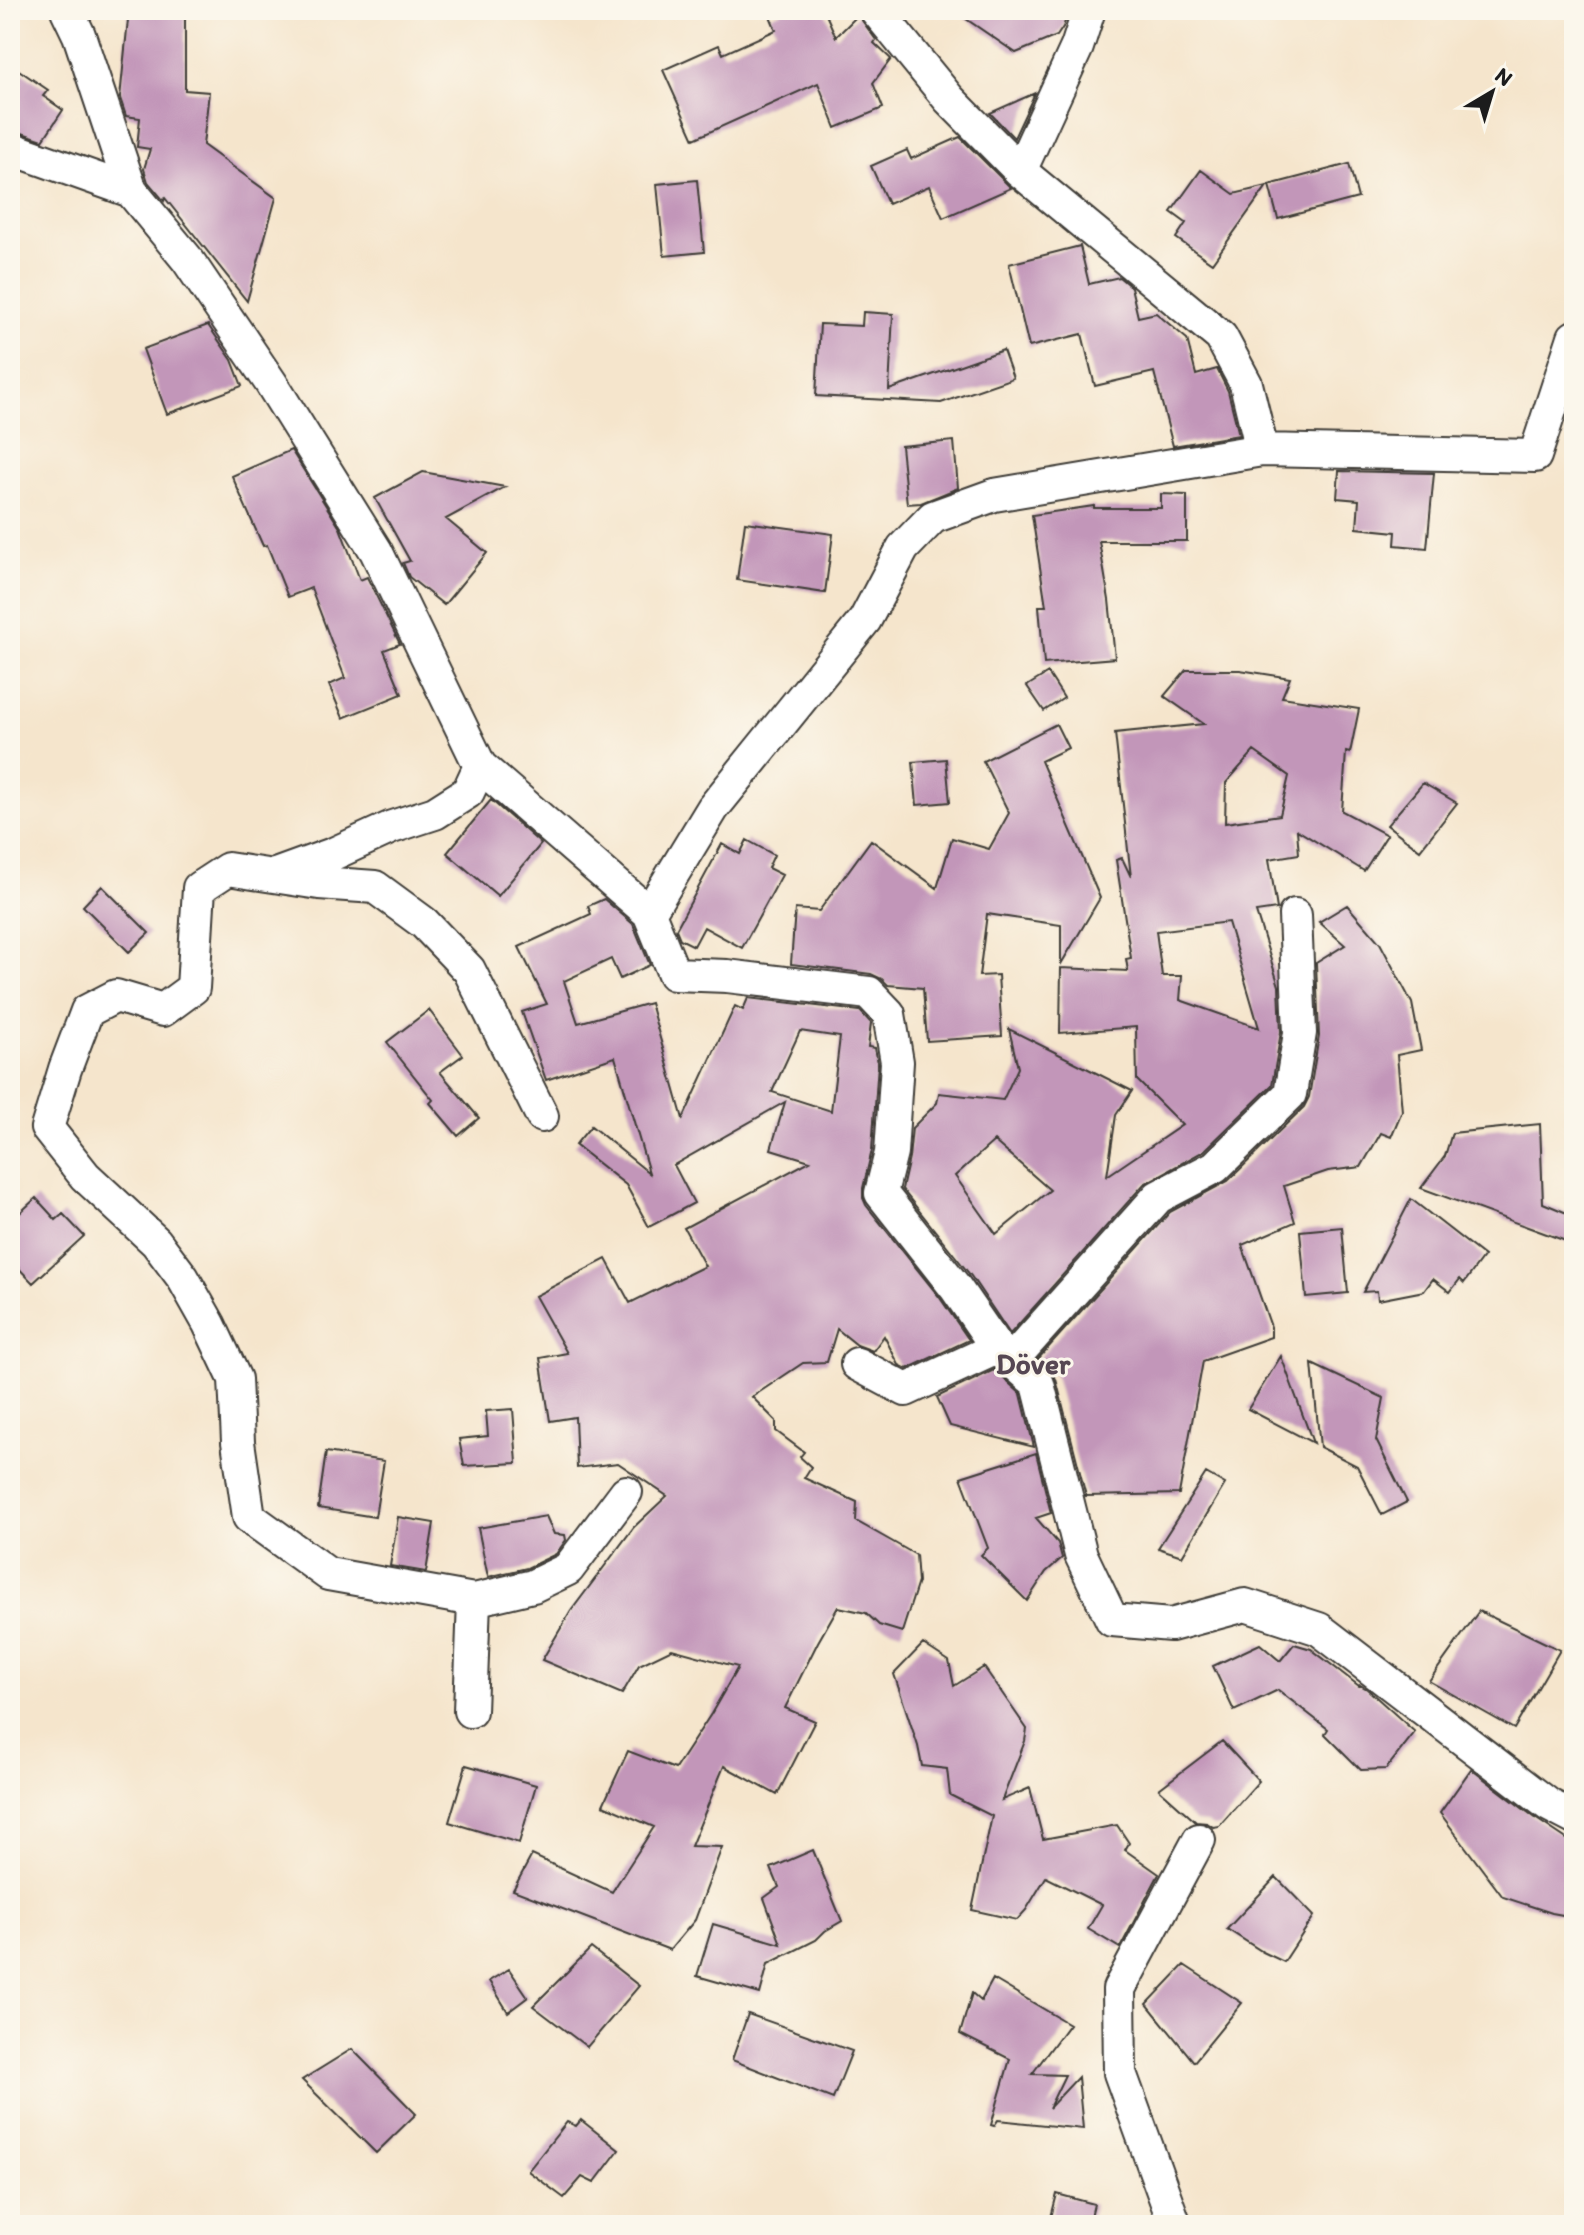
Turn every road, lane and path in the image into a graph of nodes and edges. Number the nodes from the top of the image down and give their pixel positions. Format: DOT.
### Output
graph roads {
  1 [pos="67,10"];
  2 [pos="876,10"];
  3 [pos="1089,10"];
  4 [pos="10,148"];
  5 [pos="1020,171"];
  6 [pos="131,191"];
  7 [pos="1574,337"];
  8 [pos="1262,450"];
  9 [pos="480,766"];
  10 [pos="274,875"];
  11 [pos="649,913"];
  12 [pos="1295,915"];
  13 [pos="542,1116"];
  14 [pos="1004,1354"];
  15 [pos="857,1364"];
  16 [pos="626,1492"];
  17 [pos="474,1600"];
  18 [pos="470,1711"];
  19 [pos="1574,1818"];
  20 [pos="1199,1840"];
  21 [pos="1175,2225"];
  1 -- 6 [label="street"];
  2 -- 5 [label="street"];
  3 -- 5 [label="street"];
  4 -- 6 [label="street"];
  5 -- 8 [label="street"];
  6 -- 9 [label="street"];
  7 -- 8 [label="street"];
  8 -- 11 [label="street"];
  9 -- 10 [label="street"];
  9 -- 11 [label="street"];
  10 -- 13 [label="street"];
  10 -- 17 [label="street"];
  11 -- 14 [label="street"];
  12 -- 14 [label="street"];
  14 -- 15 [label="street"];
  14 -- 19 [label="street"];
  16 -- 17 [label="street"];
  17 -- 18 [label="street"];
  20 -- 21 [label="street"];
}
